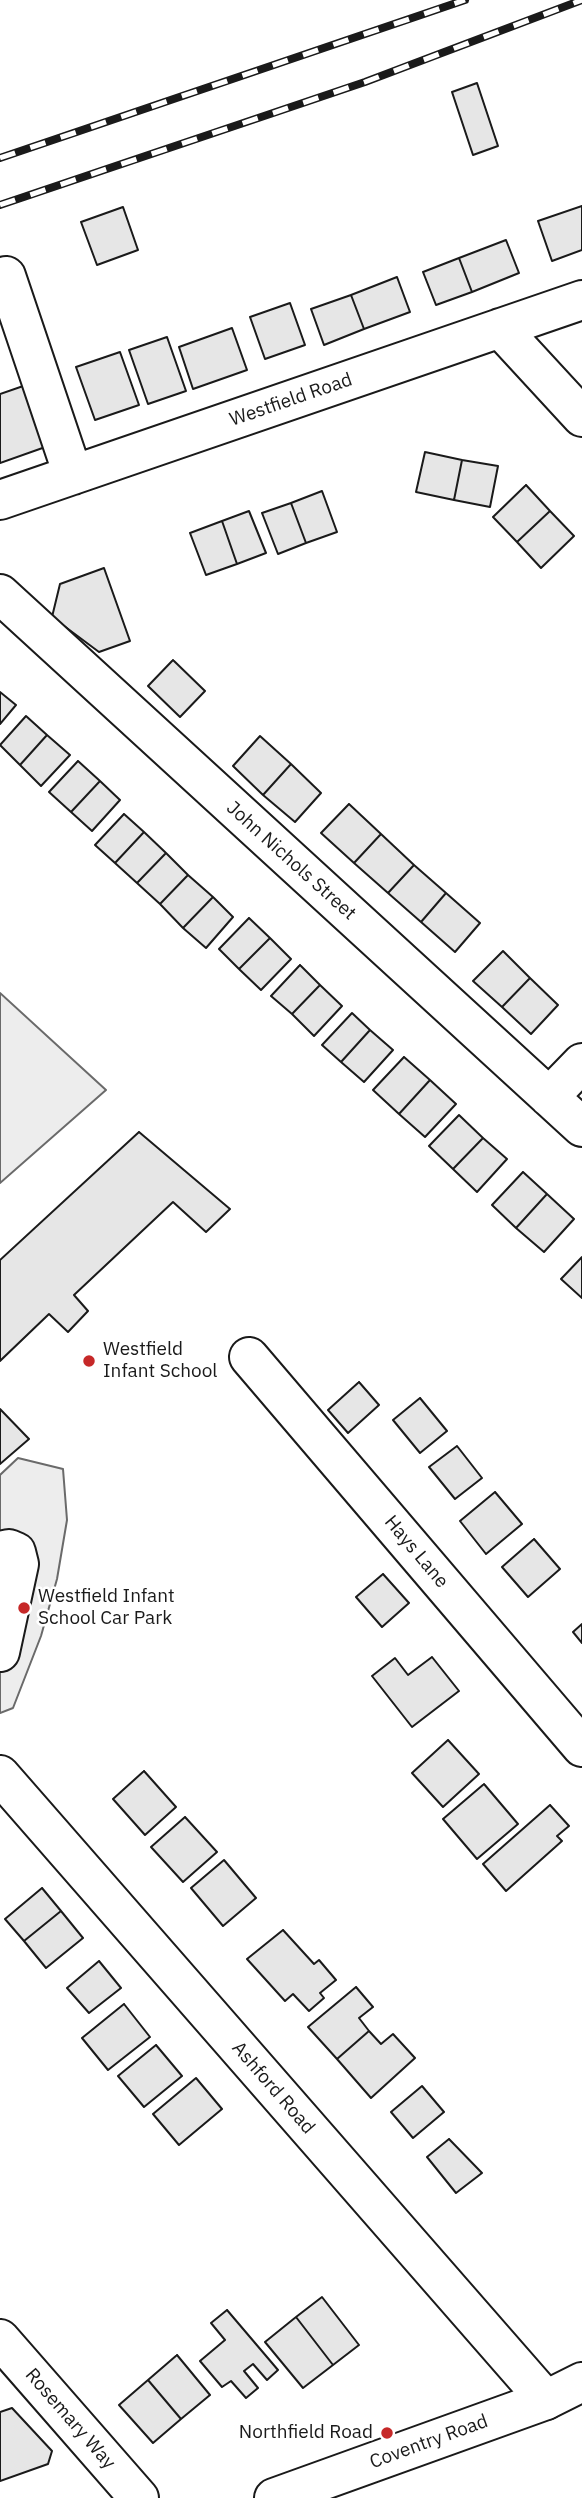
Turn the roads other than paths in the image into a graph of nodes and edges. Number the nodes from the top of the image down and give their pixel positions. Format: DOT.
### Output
graph roads {
  1 [pos="6,276"];
  2 [pos="582,300"];
  3 [pos="500,328"];
  4 [pos="582,416"];
  5 [pos="73,475"];
  6 [pos="0,500"];
  7 [pos="0,594"];
  8 [pos="582,1063"];
  9 [pos="549,1097"];
  10 [pos="582,1127"];
  11 [pos="249,1356"];
  12 [pos="0,1551"];
  13 [pos="0,1652"];
  14 [pos="582,1747"];
  15 [pos="0,1776"];
  16 [pos="0,2339"];
  17 [pos="582,2382"];
  18 [pos="546,2400"];
  19 [pos="139,2498"];
  20 [pos="274,2498"];
  1 -- 5 [label="street"];
  2 -- 3 [label="street, Westfield Road"];
  3 -- 4 [label="street"];
  3 -- 5 [label="street, Westfield Road"];
  5 -- 6 [label="street, Westfield Road"];
  7 -- 9 [label="street, John Nichols Street"];
  8 -- 9 [label="street"];
  9 -- 10 [label="street, John Nichols Street"];
  11 -- 14 [label="street, Hays Lane"];
  12 -- 13 [label="street"];
  15 -- 18 [label="street, Ashford Road"];
  16 -- 19 [label="street, Rosemary Way"];
  17 -- 18 [label="street, Coventry Road"];
  18 -- 20 [label="street, Coventry Road"];
}
